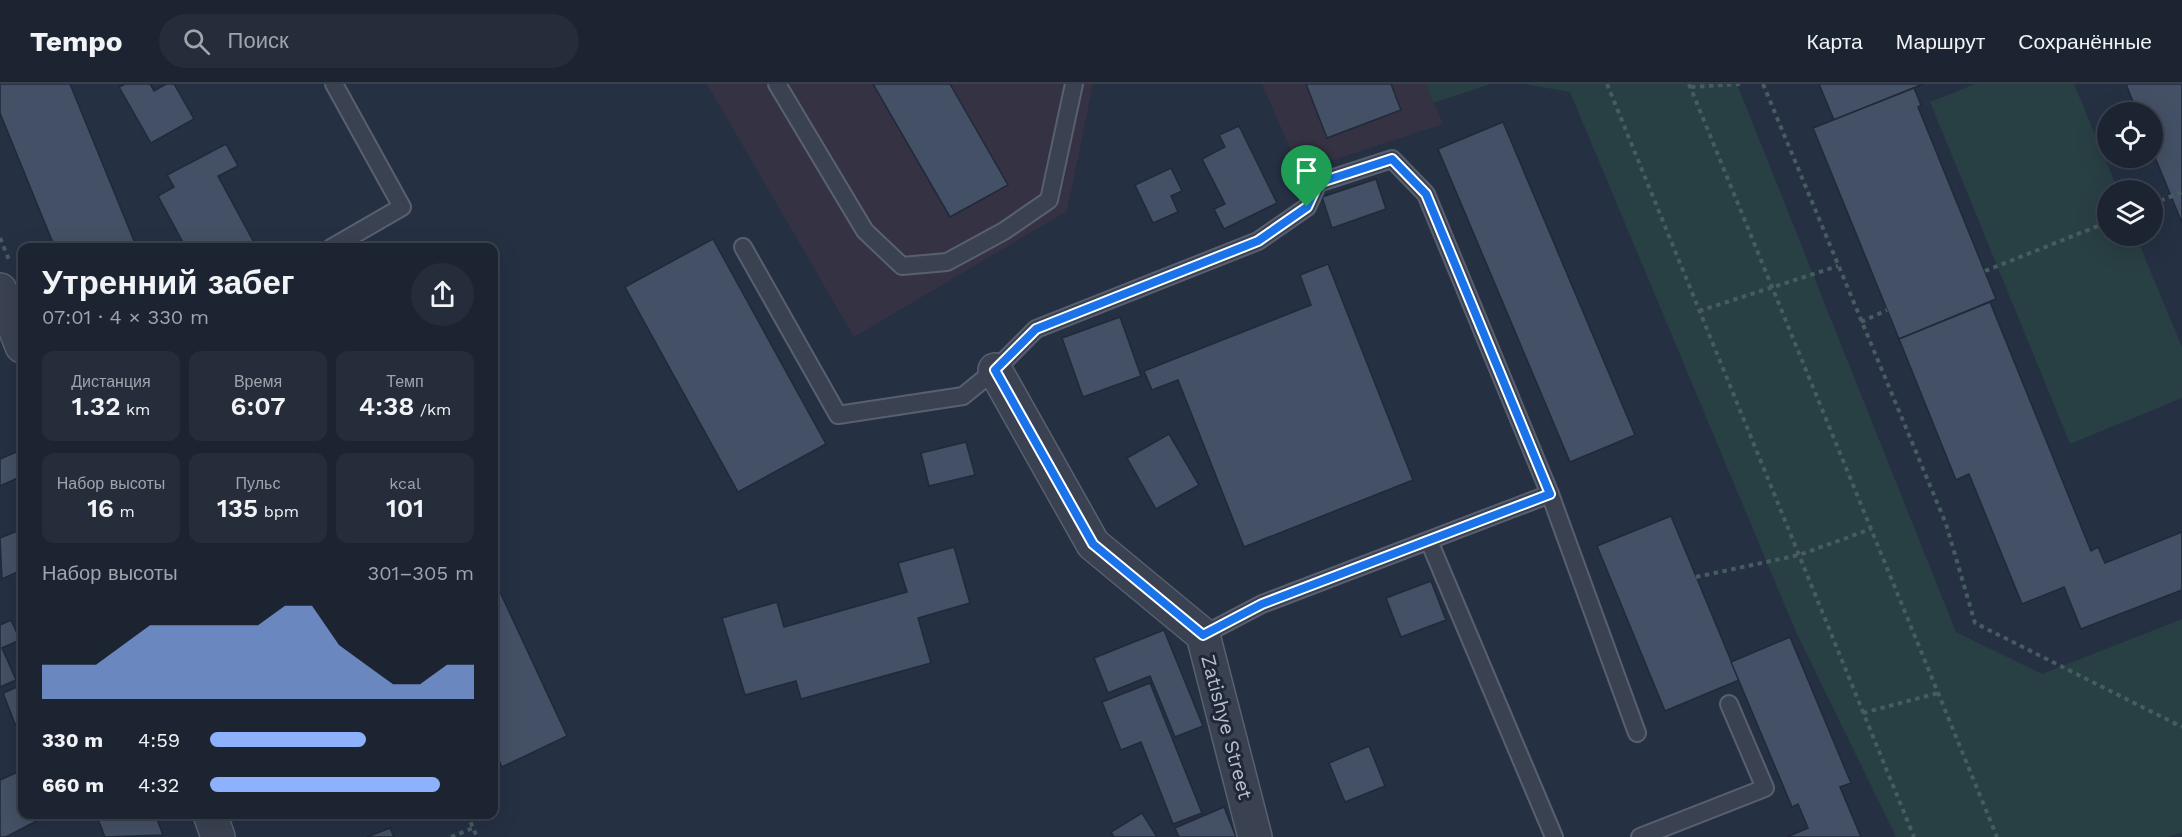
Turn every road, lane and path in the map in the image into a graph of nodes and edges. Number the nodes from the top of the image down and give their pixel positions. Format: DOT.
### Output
graph roads {
  1 [pos="334,84"];
  2 [pos="777,84"];
  3 [pos="1074,84"];
  4 [pos="1607,84"];
  5 [pos="1740,84"];
  6 [pos="1763,84"];
  7 [pos="1690,86"];
  8 [pos="2182,192"];
  9 [pos="2163,200"];
  10 [pos="2097,226"];
  11 [pos="340,243"];
  12 [pos="743,247"];
  13 [pos="1838,266"];
  14 [pos="1985,271"];
  15 [pos="1773,288"];
  16 [pos="0,290"];
  17 [pos="1699,310"];
  18 [pos="1887,310"];
  19 [pos="1861,322"];
  20 [pos="18,336"];
  21 [pos="995,370"];
  22 [pos="1550,494"];
  23 [pos="1871,529"];
  24 [pos="1429,541"];
  25 [pos="1799,555"];
  26 [pos="1696,577"];
  27 [pos="1203,635"];
  28 [pos="1938,693"];
  29 [pos="1729,704"];
  30 [pos="1863,713"];
  31 [pos="2182,727"];
  32 [pos="1638,733"];
  33 [pos="212,819"];
  34 [pos="469,819"];
  35 [pos="473,828"];
  36 [pos="218,837"];
  37 [pos="451,837"];
  38 [pos="477,837"];
  39 [pos="1255,837"];
  40 [pos="1554,837"];
  41 [pos="1640,837"];
  42 [pos="1914,837"];
  43 [pos="1997,837"];
  1 -- 11 [label="lane"];
  2 -- 3 [label="lane"];
  4 -- 17 [label="path"];
  5 -- 7 [label="path"];
  6 -- 13 [label="path"];
  7 -- 15 [label="path"];
  8 -- 9 [label="path"];
  10 -- 14 [label="path"];
  12 -- 21 [label="lane"];
  13 -- 15 [label="path"];
  13 -- 19 [label="path"];
  15 -- 17 [label="path"];
  15 -- 23 [label="path"];
  16 -- 20 [label="street"];
  17 -- 25 [label="path"];
  18 -- 19 [label="path"];
  19 -- 31 [label="path"];
  21 -- 22 [label="lane"];
  21 -- 27 [label="street, Zatishye Street"];
  22 -- 24 [label="lane"];
  22 -- 32 [label="lane"];
  23 -- 25 [label="path"];
  23 -- 28 [label="path"];
  24 -- 27 [label="lane"];
  24 -- 40 [label="lane"];
  25 -- 26 [label="path"];
  25 -- 30 [label="path"];
  27 -- 39 [label="street, Zatishye Street"];
  28 -- 30 [label="path"];
  28 -- 43 [label="path"];
  29 -- 41 [label="lane"];
  30 -- 42 [label="path"];
  33 -- 36 [label="street"];
  34 -- 35 [label="path"];
  35 -- 37 [label="path"];
  35 -- 38 [label="path"];
}
